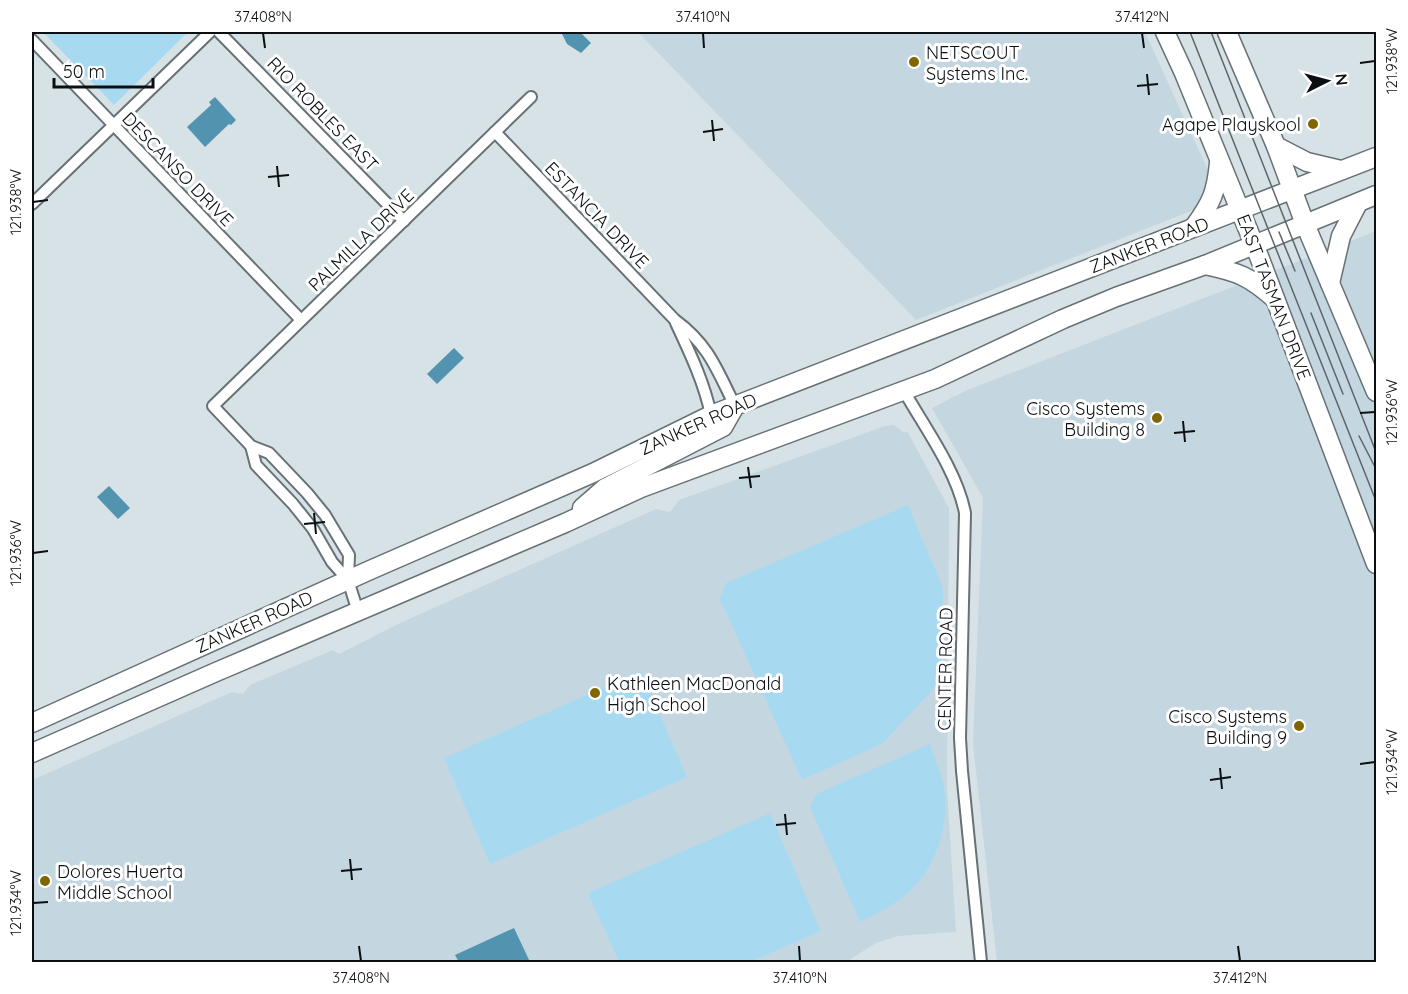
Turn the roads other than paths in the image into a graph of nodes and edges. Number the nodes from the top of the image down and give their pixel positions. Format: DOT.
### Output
graph roads {
  1 [pos="210,32"];
  2 [pos="219,32"];
  3 [pos="1165,32"];
  4 [pos="1227,32"];
  5 [pos="32,40"];
  6 [pos="531,97"];
  7 [pos="113,125"];
  8 [pos="495,132"];
  9 [pos="1276,146"];
  10 [pos="1377,157"];
  11 [pos="1220,160"];
  12 [pos="1341,170"];
  13 [pos="1292,189"];
  14 [pos="1377,195"];
  15 [pos="1358,202"];
  16 [pos="32,204"];
  17 [pos="1240,209"];
  18 [pos="404,221"];
  19 [pos="1305,224"];
  20 [pos="1194,227"];
  21 [pos="1254,244"];
  22 [pos="1205,265"];
  23 [pos="1330,283"];
  24 [pos="1276,301"];
  25 [pos="301,320"];
  26 [pos="675,320"];
  27 [pos="904,391"];
  28 [pos="1377,392"];
  29 [pos="735,406"];
  30 [pos="711,415"];
  31 [pos="251,446"];
  32 [pos="565,523"];
  33 [pos="1377,564"];
  34 [pos="348,580"];
  35 [pos="358,612"];
  36 [pos="32,723"];
  37 [pos="32,753"];
  38 [pos="981,963"];
  1 -- 7 [label="street"];
  2 -- 18 [label="street, RIO ROBLES EAST"];
  3 -- 11 [label="main road, EAST TASMAN DRIVE"];
  4 -- 9 [label="main road"];
  5 -- 7 [label="street, DESCANSO DRIVE"];
  6 -- 8 [label="street, PALMILLA DRIVE"];
  7 -- 16 [label="street"];
  7 -- 25 [label="street, DESCANSO DRIVE"];
  8 -- 18 [label="street, PALMILLA DRIVE"];
  8 -- 26 [label="street, ESTANCIA DRIVE"];
  9 -- 12 [label="main road"];
  9 -- 13 [label="main road"];
  10 -- 12 [label="main road, ZANKER ROAD"];
  11 -- 17 [label="main road, EAST TASMAN DRIVE"];
  11 -- 20 [label="main road"];
  12 -- 13 [label="main road, ZANKER ROAD"];
  13 -- 17 [label="main road, ZANKER ROAD"];
  13 -- 19 [label="main road"];
  14 -- 15 [label="main road, ZANKER ROAD"];
  15 -- 19 [label="main road, ZANKER ROAD"];
  15 -- 23 [label="main road"];
  17 -- 20 [label="main road, ZANKER ROAD"];
  17 -- 21 [label="main road, EAST TASMAN DRIVE"];
  18 -- 25 [label="street, PALMILLA DRIVE"];
  19 -- 21 [label="main road, ZANKER ROAD"];
  19 -- 23 [label="main road"];
  20 -- 29 [label="main road, ZANKER ROAD"];
  21 -- 22 [label="main road, ZANKER ROAD"];
  21 -- 24 [label="main road, EAST TASMAN DRIVE"];
  22 -- 24 [label="main road"];
  22 -- 27 [label="main road, ZANKER ROAD"];
  23 -- 28 [label="main road"];
  24 -- 33 [label="main road, EAST TASMAN DRIVE"];
  25 -- 31 [label="street, PALMILLA DRIVE"];
  26 -- 29 [label="street, ESTANCIA DRIVE"];
  26 -- 30 [label="street, ESTANCIA DRIVE"];
  27 -- 32 [label="main road, ZANKER ROAD"];
  27 -- 38 [label="street, CENTER ROAD"];
  29 -- 30 [label="main road, ZANKER ROAD"];
  29 -- 32 [label="main road"];
  30 -- 34 [label="main road, ZANKER ROAD"];
  31 -- 34 [label="street"];
  31 -- 34 [label="street"];
  32 -- 35 [label="main road, ZANKER ROAD"];
  34 -- 35 [label="street"];
  34 -- 36 [label="main road, ZANKER ROAD"];
  35 -- 37 [label="main road, ZANKER ROAD"];
}
